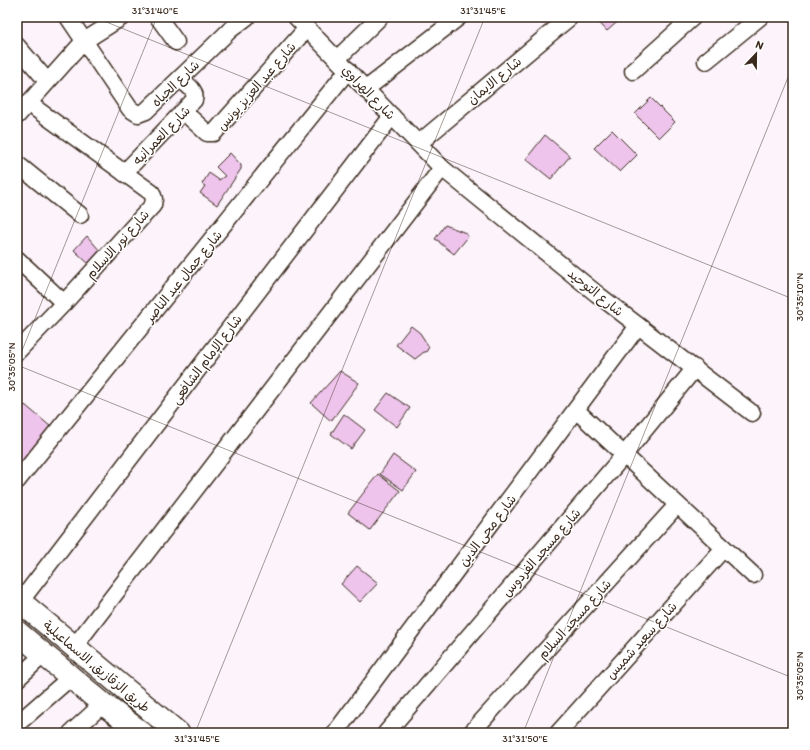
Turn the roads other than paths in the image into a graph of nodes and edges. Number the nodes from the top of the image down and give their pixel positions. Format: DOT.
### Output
graph roads {
  1 [pos="68,17"];
  2 [pos="122,17"];
  3 [pos="158,17"];
  4 [pos="247,17"];
  5 [pos="380,17"];
  6 [pos="460,17"];
  7 [pos="570,17"];
  8 [pos="693,17"];
  9 [pos="760,17"];
  10 [pos="302,22"];
  11 [pos="84,41"];
  12 [pos="176,42"];
  13 [pos="17,46"];
  14 [pos="337,59"];
  15 [pos="706,61"];
  16 [pos="348,70"];
  17 [pos="634,70"];
  18 [pos="180,79"];
  19 [pos="47,81"];
  20 [pos="366,89"];
  21 [pos="28,103"];
  22 [pos="184,112"];
  23 [pos="17,116"];
  24 [pos="392,116"];
  25 [pos="419,143"];
  26 [pos="17,164"];
  27 [pos="442,168"];
  28 [pos="124,173"];
  29 [pos="80,215"];
  30 [pos="17,259"];
  31 [pos="64,303"];
  32 [pos="638,326"];
  33 [pos="17,352"];
  34 [pos="695,368"];
  35 [pos="576,410"];
  36 [pos="752,413"];
  37 [pos="624,455"];
  38 [pos="17,481"];
  39 [pos="677,505"];
  40 [pos="724,548"];
  41 [pos="753,575"];
  42 [pos="18,600"];
  43 [pos="17,632"];
  44 [pos="74,647"];
  45 [pos="44,654"];
  46 [pos="71,677"];
  47 [pos="17,679"];
  48 [pos="103,704"];
  49 [pos="17,724"];
  50 [pos="71,733"];
  51 [pos="142,733"];
  52 [pos="178,733"];
  53 [pos="335,733"];
  54 [pos="386,733"];
  55 [pos="471,733"];
  56 [pos="558,733"];
  1 -- 11 [label="street, شارع الحياه"];
  2 -- 11 [label="street"];
  3 -- 12 [label="street"];
  4 -- 18 [label="street, شارع الحياه"];
  5 -- 14 [label="street"];
  6 -- 20 [label="street"];
  7 -- 25 [label="street, شارع الايمان"];
  8 -- 17 [label="street"];
  9 -- 15 [label="street"];
  10 -- 14 [label="street, شارع الهراوي"];
  10 -- 22 [label="street, شارع عبد العزيز يونس"];
  11 -- 18 [label="street, شارع الحياه"];
  11 -- 19 [label="street"];
  13 -- 19 [label="street"];
  14 -- 16 [label="street, شارع الهراوي"];
  16 -- 20 [label="street, شارع الهراوي"];
  16 -- 38 [label="street, شارع جمال عبد الناصر"];
  18 -- 22 [label="street, شارع العمرانيه"];
  19 -- 21 [label="street"];
  20 -- 24 [label="street, شارع الهراوي"];
  21 -- 23 [label="street"];
  21 -- 28 [label="street, شارع نور الاسلام"];
  22 -- 28 [label="street, شارع العمرانيه"];
  24 -- 25 [label="street, شارع الهراوي"];
  24 -- 42 [label="street, شارع الإمام الشافعى"];
  25 -- 27 [label="street, شارع الهراوي"];
  26 -- 29 [label="street"];
  27 -- 32 [label="street, شارع التوحيد"];
  27 -- 44 [label="street"];
  28 -- 31 [label="street, شارع نور الاسلام"];
  30 -- 31 [label="street"];
  31 -- 33 [label="street, شارع نور الاسلام"];
  32 -- 34 [label="street, شارع التوحيد"];
  32 -- 35 [label="street, شارع محى الدين"];
  34 -- 36 [label="street, شارع التوحيد"];
  34 -- 37 [label="street, شارع مسجد الفردوس"];
  35 -- 37 [label="street"];
  35 -- 53 [label="street, شارع محى الدين"];
  37 -- 39 [label="street"];
  37 -- 54 [label="street, شارع مسجد الفردوس"];
  39 -- 40 [label="street"];
  39 -- 55 [label="street, شارع مسجد السلام"];
  40 -- 41 [label="street"];
  40 -- 56 [label="street, شارع سعيد شميس"];
  42 -- 44 [label="highway, طريق الزقازيق, الاسماعيلية"];
  43 -- 45 [label="highway, طريق الزقازيق, الاسماعيلية"];
  44 -- 52 [label="highway, طريق الزقازيق, الاسماعيلية"];
  45 -- 46 [label="highway, طريق الزقازيق, الاسماعيلية"];
  45 -- 47 [label="street"];
  46 -- 48 [label="highway, طريق الزقازيق, الاسماعيلية"];
  46 -- 49 [label="street"];
  48 -- 50 [label="street"];
  48 -- 51 [label="highway, طريق الزقازيق, الاسماعيلية"];
}
